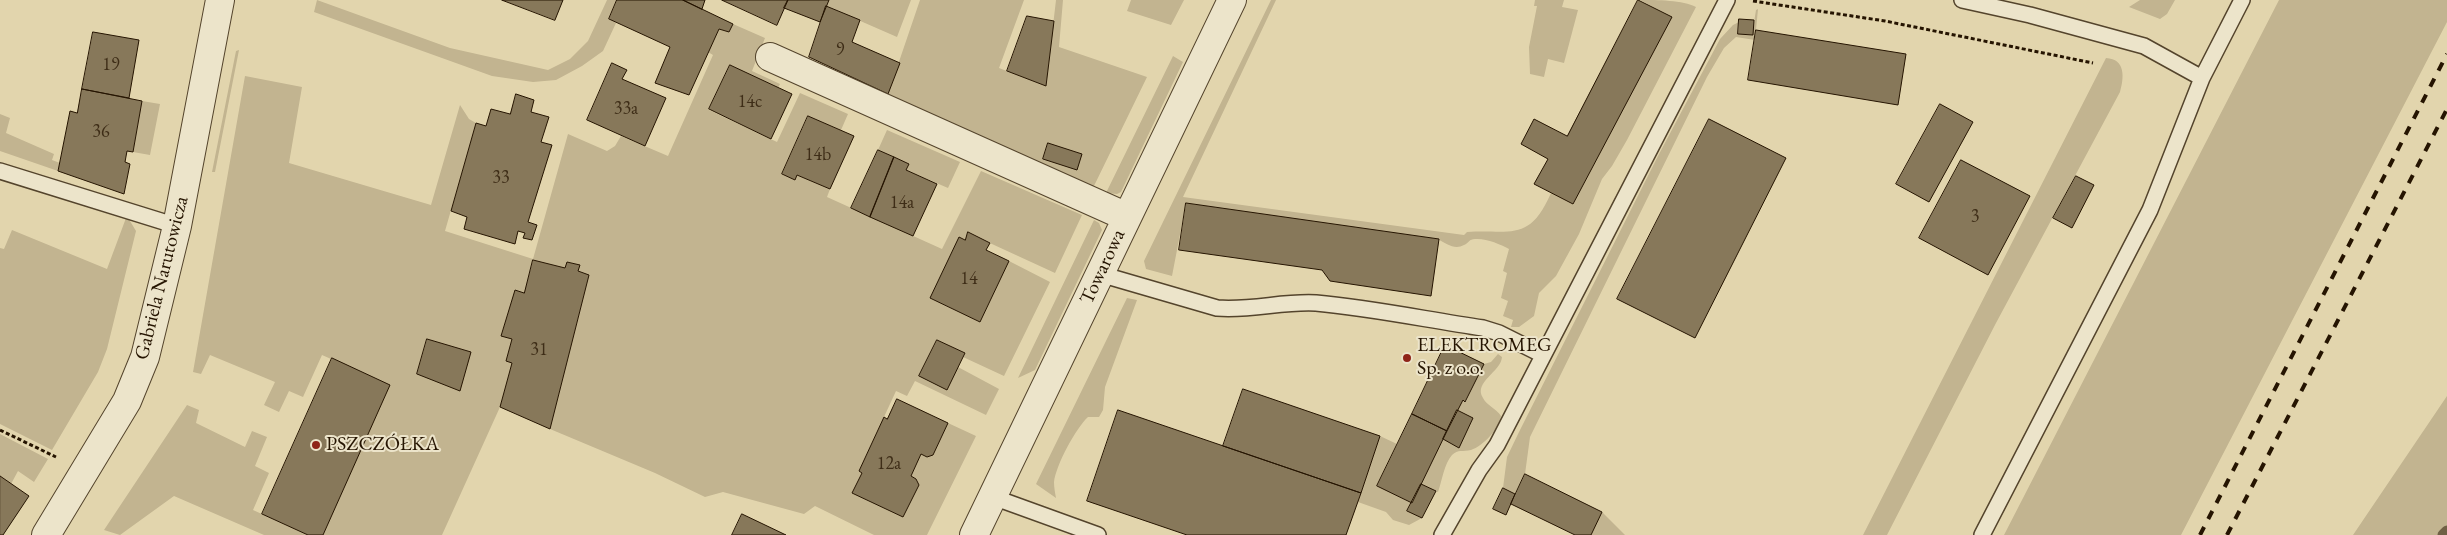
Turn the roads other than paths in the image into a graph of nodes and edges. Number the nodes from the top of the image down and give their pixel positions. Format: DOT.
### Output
graph roads {
  1 [pos="220,0"];
  2 [pos="1232,0"];
  3 [pos="1727,0"];
  4 [pos="1962,0"];
  5 [pos="2242,0"];
  6 [pos="770,57"];
  7 [pos="2202,78"];
  8 [pos="0,171"];
  9 [pos="1127,217"];
  10 [pos="177,226"];
  11 [pos="1100,274"];
  12 [pos="1544,355"];
  13 [pos="993,497"];
  14 [pos="46,535"];
  15 [pos="974,535"];
  16 [pos="1098,535"];
  17 [pos="1442,535"];
  18 [pos="1982,535"];
  1 -- 10 [label="street, Gabriela Narutowicza"];
  2 -- 9 [label="street, Towarowa"];
  3 -- 12 [label="lane"];
  4 -- 7 [label="lane"];
  5 -- 7 [label="lane"];
  6 -- 9 [label="street"];
  7 -- 18 [label="lane"];
  8 -- 10 [label="lane"];
  9 -- 11 [label="street, Towarowa"];
  10 -- 14 [label="street, Gabriela Narutowicza"];
  11 -- 12 [label="lane"];
  11 -- 13 [label="street, Towarowa"];
  12 -- 17 [label="lane"];
  13 -- 15 [label="street, Towarowa"];
  13 -- 16 [label="lane"];
}
